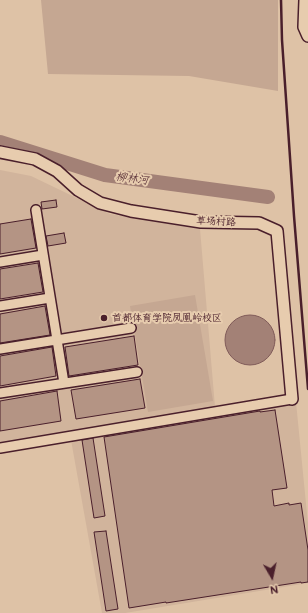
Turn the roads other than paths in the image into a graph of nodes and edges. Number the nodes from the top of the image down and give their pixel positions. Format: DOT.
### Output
graph roads {
  1 [pos="305,0"];
  2 [pos="308,36"];
  3 [pos="0,152"];
  4 [pos="36,210"];
  5 [pos="43,255"];
  6 [pos="0,262"];
  7 [pos="50,298"];
  8 [pos="0,306"];
  9 [pos="131,328"];
  10 [pos="57,340"];
  11 [pos="0,349"];
  12 [pos="137,372"];
  13 [pos="64,383"];
  14 [pos="0,393"];
  15 [pos="292,400"];
  16 [pos="0,448"];
  1 -- 2 [label="street"];
  3 -- 15 [label="street, 草场村路"];
  4 -- 5 [label="street"];
  5 -- 6 [label="street"];
  5 -- 7 [label="street"];
  7 -- 8 [label="street"];
  7 -- 10 [label="street"];
  9 -- 10 [label="street"];
  10 -- 11 [label="street"];
  10 -- 13 [label="street"];
  12 -- 13 [label="street"];
  13 -- 14 [label="street"];
  15 -- 16 [label="street"];
}
